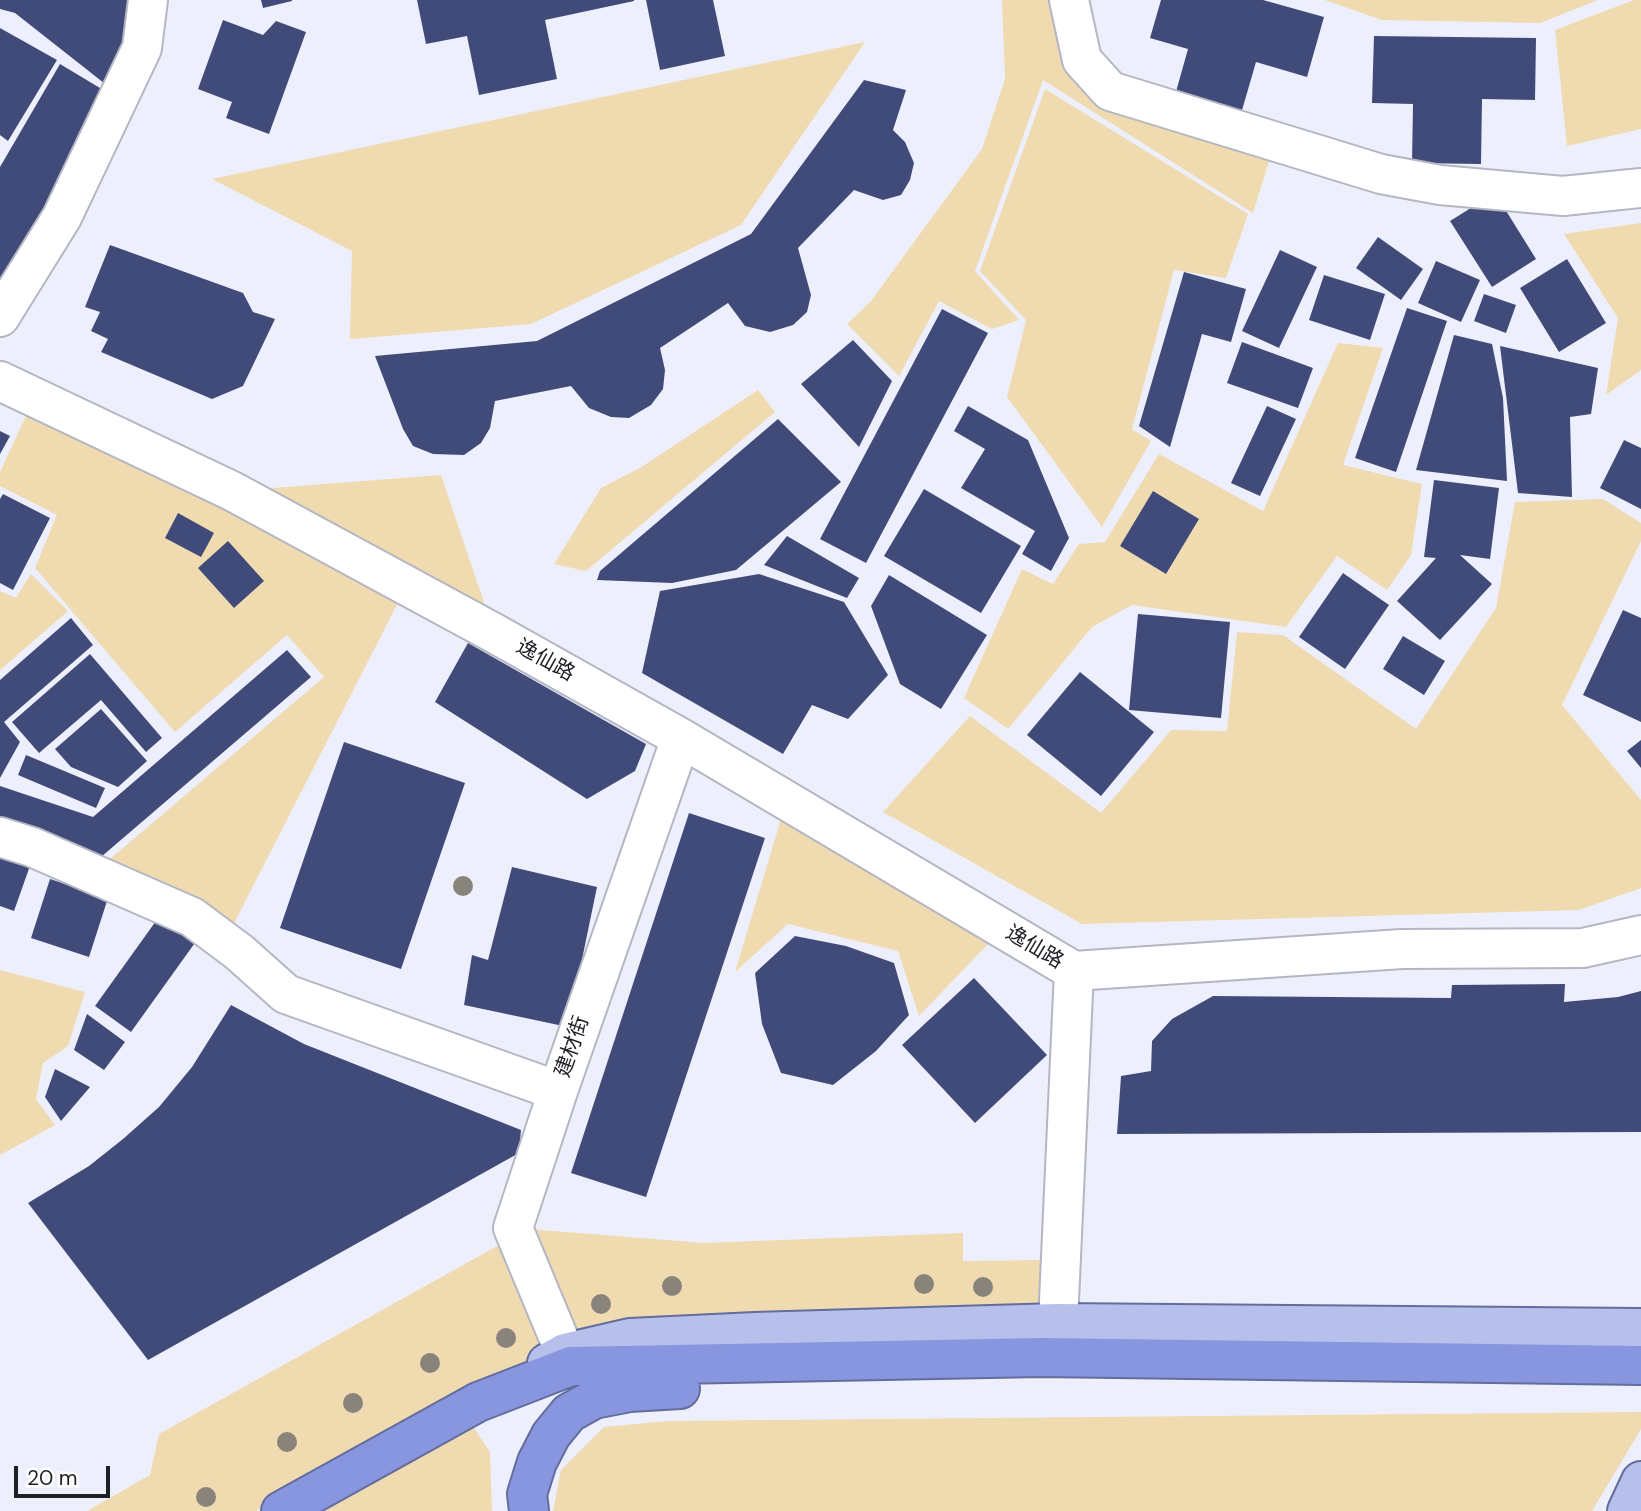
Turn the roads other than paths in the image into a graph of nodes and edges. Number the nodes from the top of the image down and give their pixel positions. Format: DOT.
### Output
graph roads {
  1 [pos="148,0"];
  2 [pos="1069,0"];
  3 [pos="1641,188"];
  4 [pos="0,317"];
  5 [pos="0,381"];
  6 [pos="681,738"];
  7 [pos="0,837"];
  8 [pos="1641,935"];
  9 [pos="1074,971"];
  10 [pos="558,1091"];
  11 [pos="1058,1323"];
  12 [pos="565,1353"];
  13 [pos="1640,1367"];
  14 [pos="478,1402"];
  15 [pos="1641,1481"];
  16 [pos="281,1511"];
  17 [pos="529,1511"];
  18 [pos="1627,1511"];
  1 -- 4 [label="street"];
  2 -- 3 [label="street"];
  5 -- 6 [label="street, 逸仙路"];
  6 -- 9 [label="street, 逸仙路"];
  6 -- 10 [label="street, 建材街"];
  7 -- 10 [label="street"];
  8 -- 9 [label="street"];
  9 -- 11 [label="street"];
  10 -- 12 [label="street, 建材街"];
  11 -- 12 [label="main road"];
  11 -- 13 [label="main road"];
  12 -- 14 [label="main road"];
  13 -- 14 [label="highway"];
  13 -- 17 [label="highway"];
  14 -- 16 [label="highway"];
  15 -- 18 [label="main road"];
}
